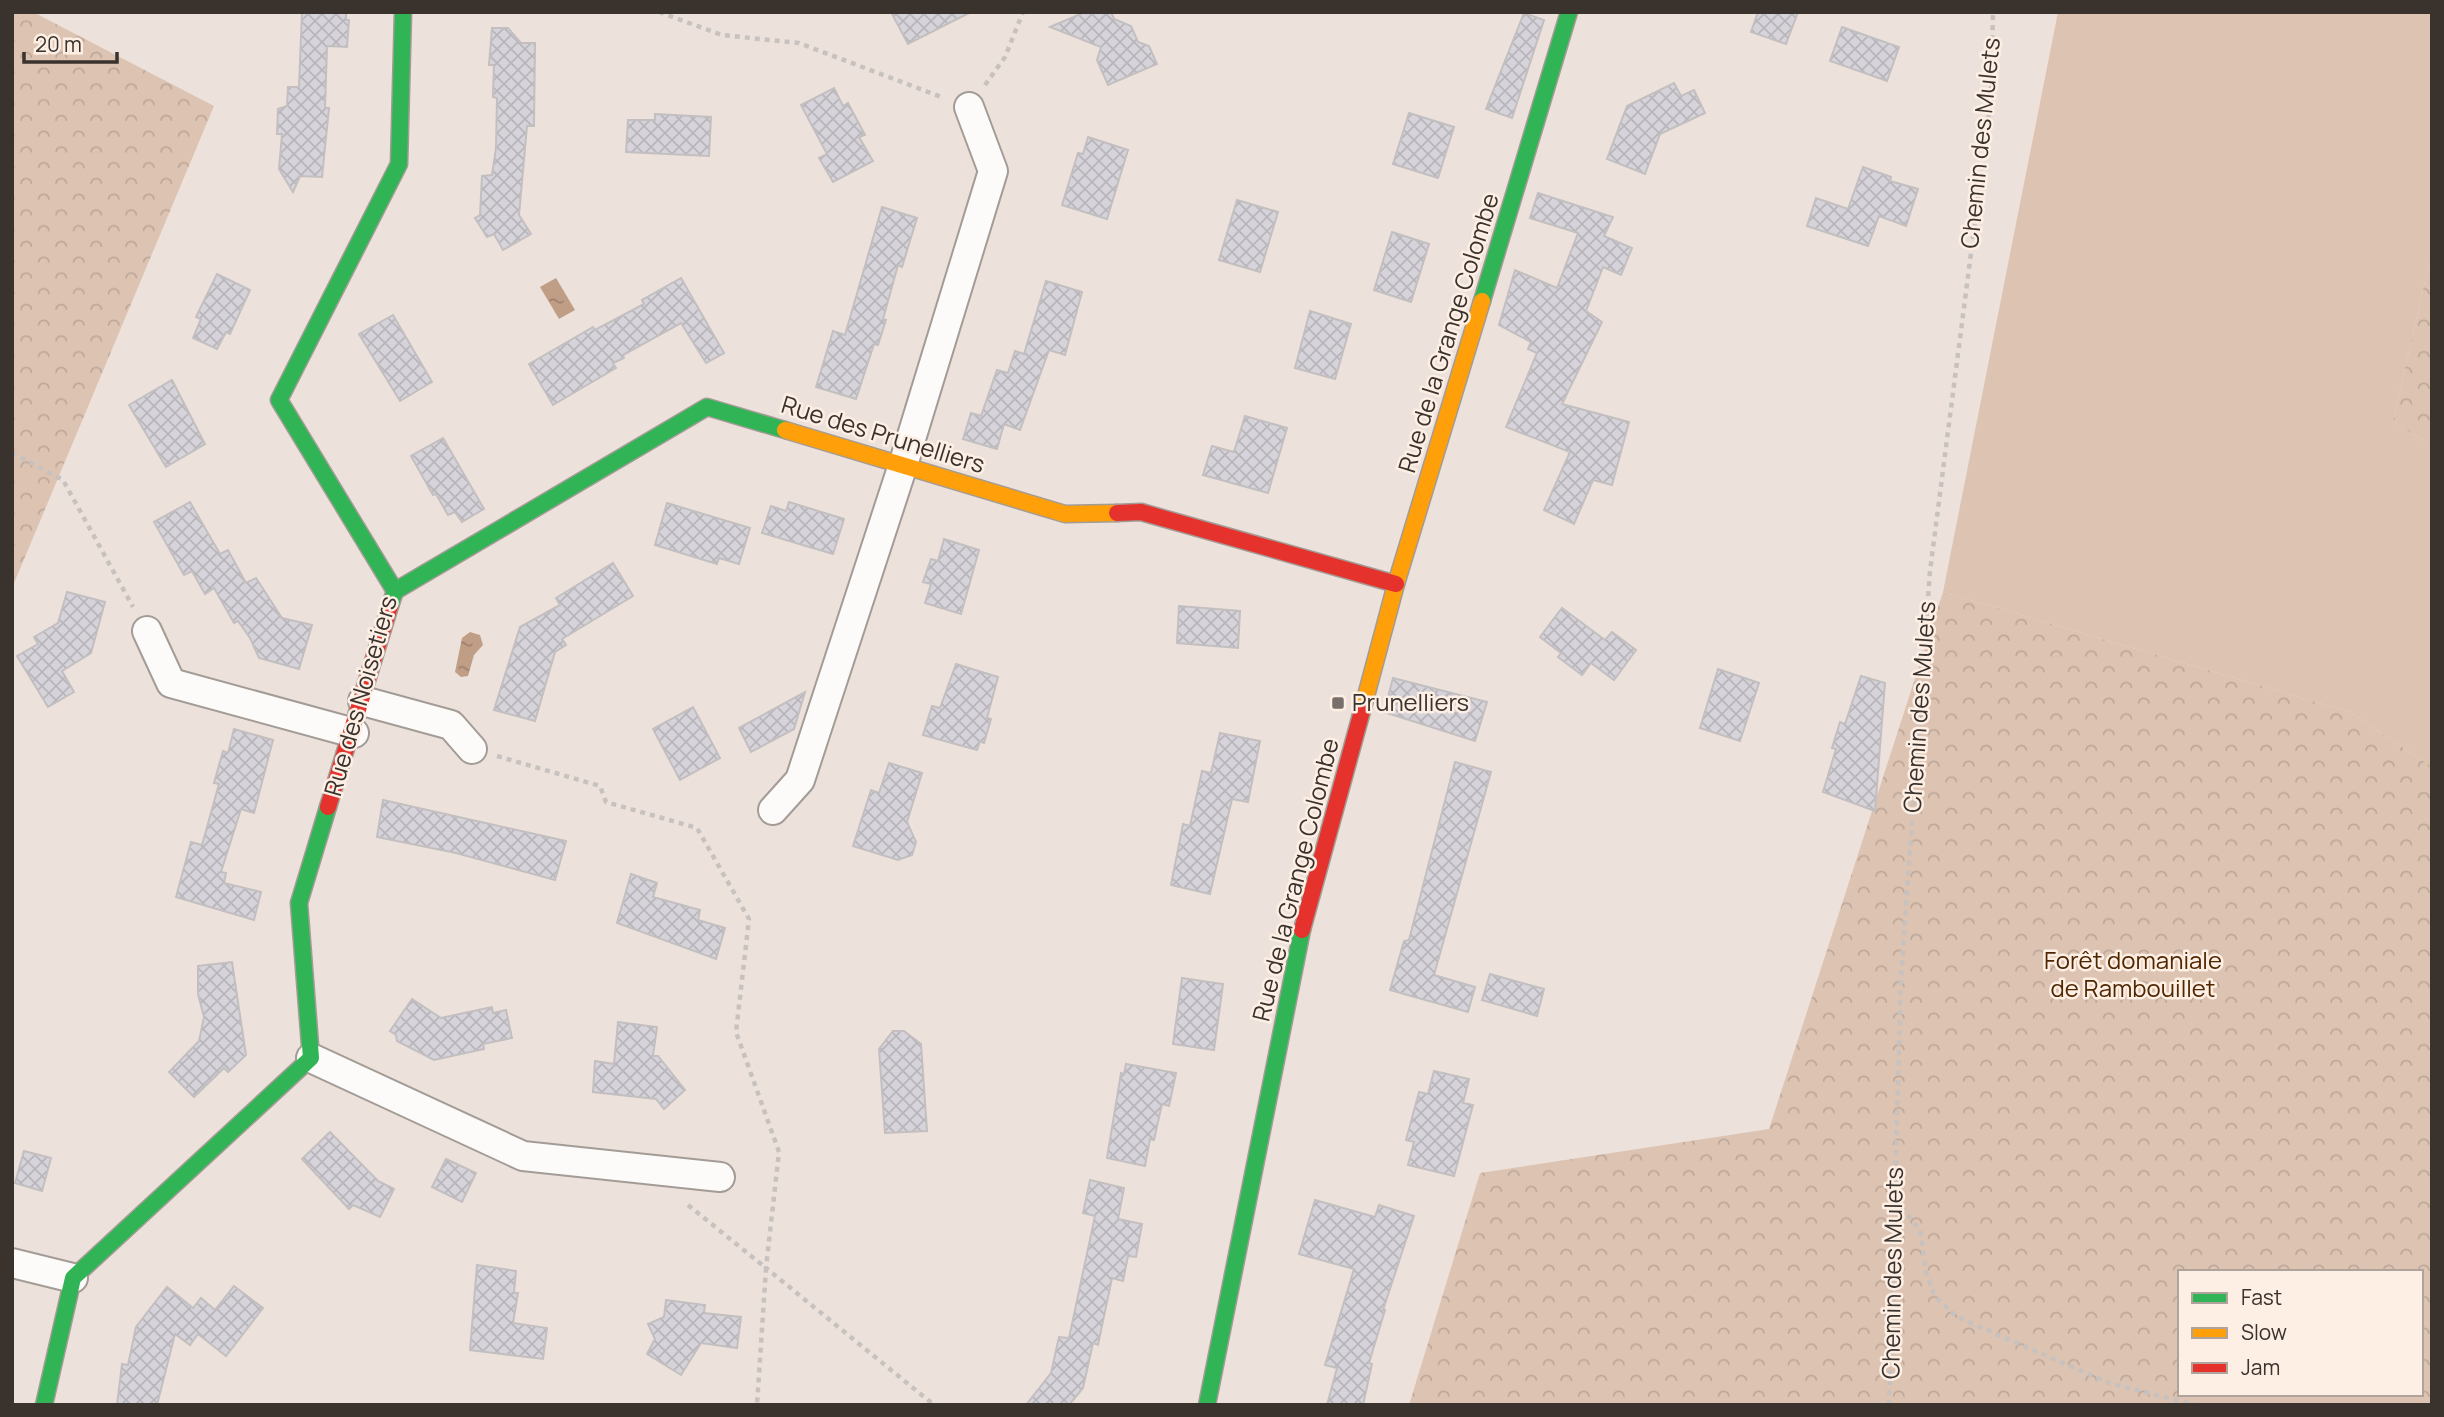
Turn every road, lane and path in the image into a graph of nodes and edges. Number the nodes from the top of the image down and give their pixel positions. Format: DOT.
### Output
graph roads {
  1 [pos="403,12"];
  2 [pos="659,12"];
  3 [pos="1023,12"];
  4 [pos="1569,12"];
  5 [pos="1993,12"];
  6 [pos="970,107"];
  7 [pos="12,453"];
  8 [pos="903,465"];
  9 [pos="1396,584"];
  10 [pos="395,591"];
  11 [pos="147,631"];
  12 [pos="363,701"];
  13 [pos="354,733"];
  14 [pos="472,749"];
  15 [pos="774,810"];
  16 [pos="311,1058"];
  17 [pos="720,1177"];
  18 [pos="1895,1199"];
  19 [pos="685,1202"];
  20 [pos="12,1263"];
  21 [pos="766,1268"];
  22 [pos="73,1278"];
  23 [pos="44,1405"];
  24 [pos="757,1405"];
  25 [pos="934,1405"];
  26 [pos="1206,1405"];
  27 [pos="1889,1405"];
  28 [pos="2196,1405"];
  1 -- 10 [label="street, Rue des Noisetiers"];
  2 -- 6 [label="path"];
  3 -- 6 [label="path"];
  4 -- 9 [label="street, Rue de la Grange Colombe"];
  5 -- 18 [label="path, Chemin des Mulets"];
  6 -- 8 [label="street"];
  7 -- 11 [label="path"];
  8 -- 9 [label="street, Rue des Prunelliers"];
  8 -- 10 [label="street, Rue des Prunelliers"];
  8 -- 15 [label="street"];
  9 -- 26 [label="street, Rue de la Grange Colombe"];
  10 -- 12 [label="street, Rue des Noisetiers"];
  11 -- 13 [label="street"];
  12 -- 13 [label="street, Rue des Noisetiers"];
  12 -- 14 [label="street"];
  13 -- 16 [label="street, Rue des Noisetiers"];
  14 -- 21 [label="path"];
  16 -- 17 [label="street"];
  16 -- 22 [label="street"];
  18 -- 27 [label="path, Chemin des Mulets"];
  18 -- 28 [label="path"];
  19 -- 21 [label="path"];
  20 -- 22 [label="street"];
  21 -- 24 [label="path"];
  21 -- 25 [label="path"];
  22 -- 23 [label="street"];
}
